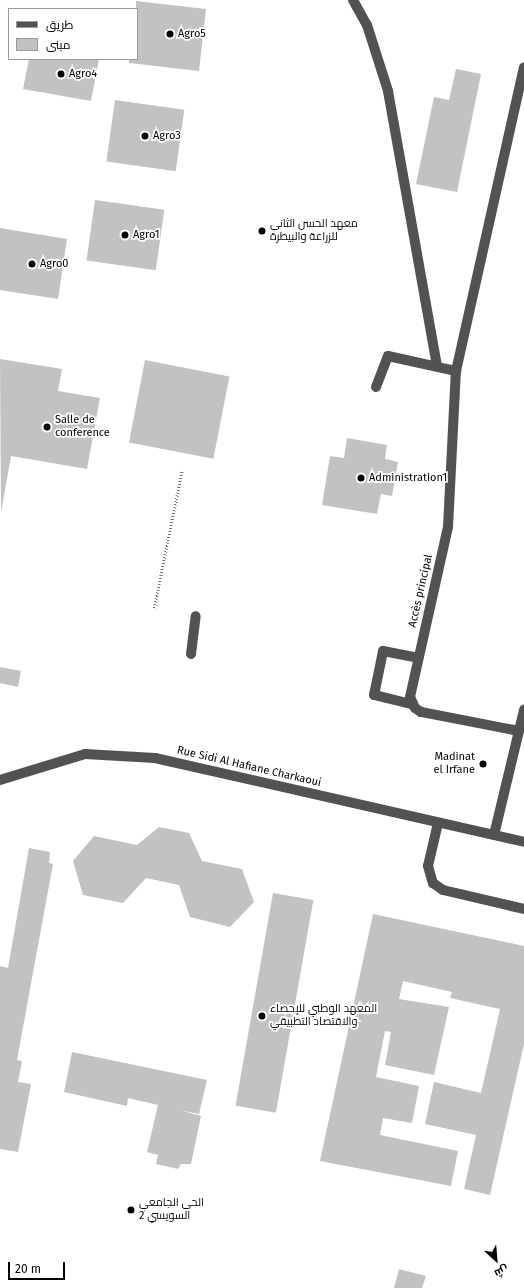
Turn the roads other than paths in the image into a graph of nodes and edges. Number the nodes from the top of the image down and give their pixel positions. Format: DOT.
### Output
graph roads {
  1 [pos="353,0"];
  2 [pos="524,68"];
  3 [pos="521,99"];
  4 [pos="437,365"];
  5 [pos="456,371"];
  6 [pos="376,387"];
  7 [pos="196,616"];
  8 [pos="191,654"];
  9 [pos="418,658"];
  10 [pos="411,704"];
  11 [pos="524,710"];
  12 [pos="519,731"];
  13 [pos="1,776"];
  14 [pos="438,823"];
  15 [pos="494,834"];
  16 [pos="524,842"];
  17 [pos="524,909"];
  1 -- 4 [label="street"];
  2 -- 3 [label="street, Accès principal"];
  3 -- 5 [label="street, Accès principal"];
  4 -- 5 [label="street"];
  4 -- 6 [label="street"];
  5 -- 9 [label="street, Accès principal"];
  7 -- 8 [label="street"];
  9 -- 10 [label="street, Accès principal"];
  9 -- 10 [label="street"];
  10 -- 12 [label="street"];
  11 -- 12 [label="street"];
  12 -- 15 [label="street"];
  13 -- 14 [label="street, Rue Sidi Al Hafiane Charkaoui"];
  14 -- 15 [label="street, Rue Sidi Al Hafiane Charkaoui"];
  14 -- 17 [label="street"];
  15 -- 16 [label="street, Rue Sidi Al Hafiane Charkaoui"];
}
